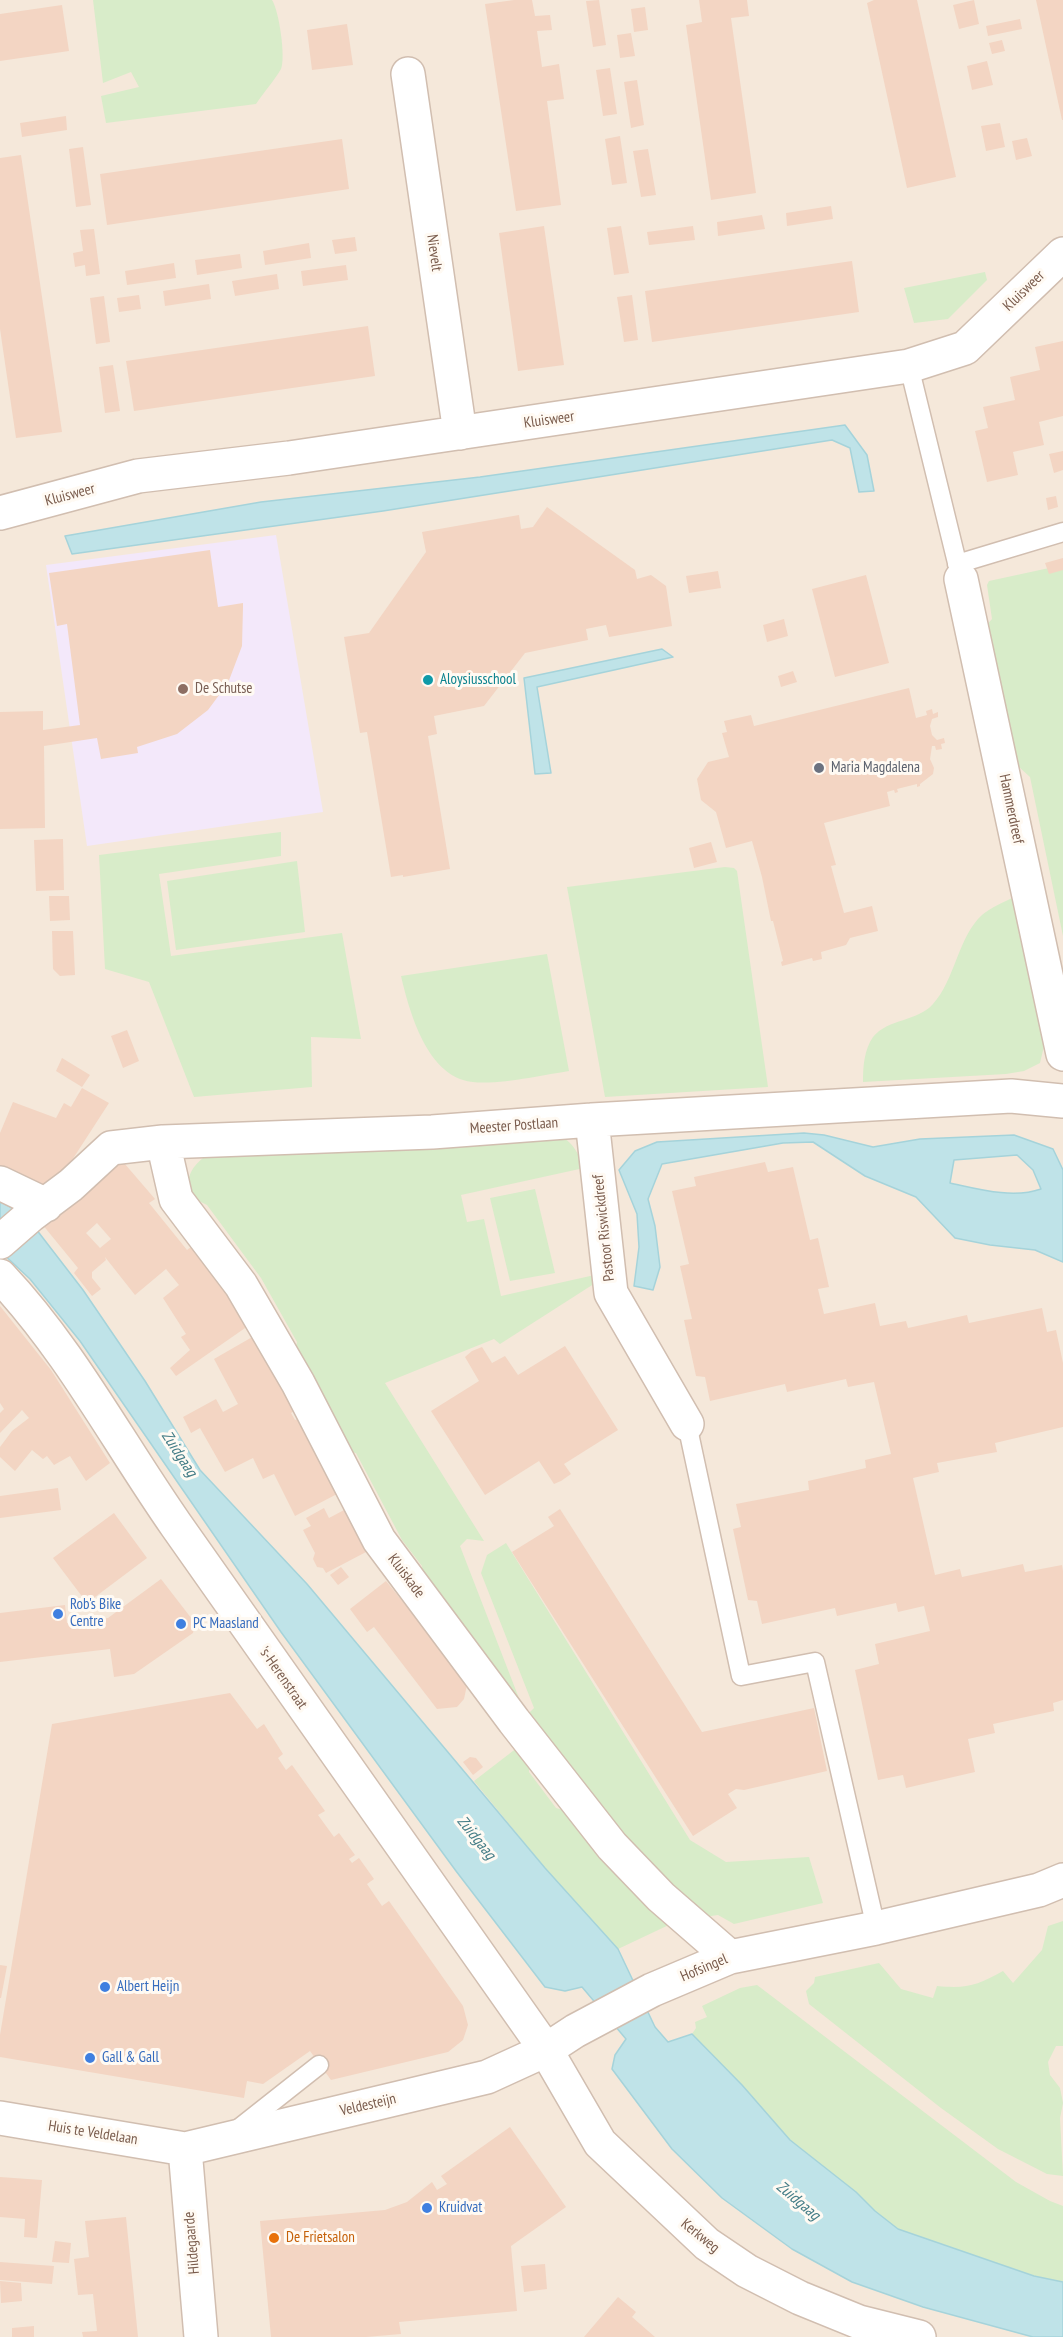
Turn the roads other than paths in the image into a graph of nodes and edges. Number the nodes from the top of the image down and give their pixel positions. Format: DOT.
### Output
graph roads {
  1 [pos="408,74"];
  2 [pos="1063,254"];
  3 [pos="909,366"];
  4 [pos="460,433"];
  5 [pos="0,513"];
  6 [pos="1063,532"];
  7 [pos="959,571"];
  8 [pos="1063,1054"];
  9 [pos="1063,1101"];
  10 [pos="592,1120"];
  11 [pos="164,1142"];
  12 [pos="0,1183"];
  13 [pos="38,1210"];
  14 [pos="0,1242"];
  15 [pos="0,1276"];
  16 [pos="687,1424"];
  17 [pos="1063,1880"];
  18 [pos="876,1928"];
  19 [pos="730,1957"];
  20 [pos="546,2050"];
  21 [pos="320,2065"];
  22 [pos="0,2118"];
  23 [pos="227,2138"];
  24 [pos="185,2149"];
  25 [pos="201,2337"];
  26 [pos="919,2337"];
  1 -- 4 [label="street, Nievelt"];
  2 -- 3 [label="street, Kluisweer"];
  3 -- 4 [label="street, Kluisweer"];
  3 -- 7 [label="lane, Hammerdreef"];
  4 -- 5 [label="street, Kluisweer"];
  6 -- 7 [label="lane"];
  7 -- 8 [label="street, Hammerdreef"];
  9 -- 10 [label="street, Meester Postlaan"];
  10 -- 11 [label="street, Meester Postlaan"];
  10 -- 16 [label="street, Pastoor Riswickdreef"];
  11 -- 13 [label="street, Meester Postlaan"];
  11 -- 19 [label="street, Kluiskade"];
  12 -- 13 [label="street"];
  13 -- 14 [label="street, Meester Postlaan"];
  15 -- 20 [label="street, 's-Herenstraat"];
  16 -- 18 [label="lane"];
  17 -- 18 [label="street, Hofsingel"];
  18 -- 19 [label="street, Hofsingel"];
  19 -- 20 [label="street, Hofsingel"];
  20 -- 23 [label="street, Veldesteijn"];
  20 -- 26 [label="street, Kerkweg"];
  21 -- 23 [label="lane"];
  22 -- 24 [label="street, Huis te Veldelaan"];
  23 -- 24 [label="street, Veldesteijn"];
  24 -- 25 [label="street, Hildegaarde"];
}
